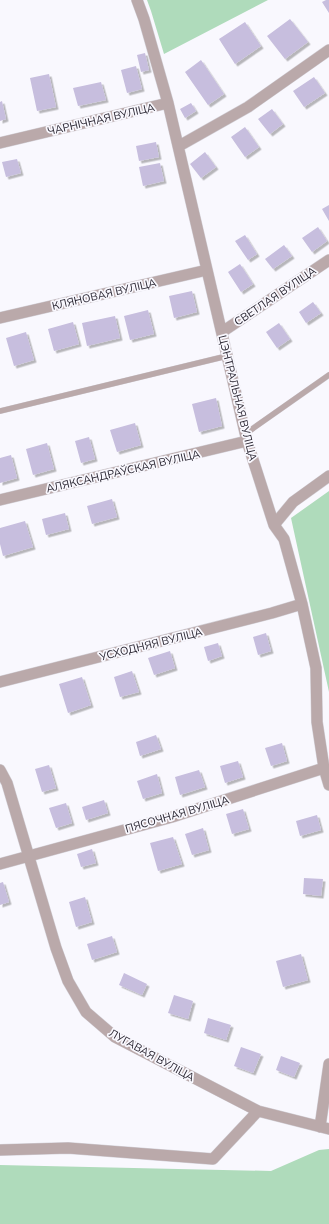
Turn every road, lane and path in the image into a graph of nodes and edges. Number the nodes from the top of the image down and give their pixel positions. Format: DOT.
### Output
graph roads {
  1 [pos="137,0"];
  2 [pos="329,50"];
  3 [pos="168,103"];
  4 [pos="0,143"];
  5 [pos="178,146"];
  6 [pos="329,260"];
  7 [pos="207,270"];
  8 [pos="0,318"];
  9 [pos="222,332"];
  10 [pos="227,356"];
  11 [pos="329,375"];
  12 [pos="0,411"];
  13 [pos="246,438"];
  14 [pos="329,476"];
  15 [pos="0,500"];
  16 [pos="274,525"];
  17 [pos="302,604"];
  18 [pos="0,682"];
  19 [pos="324,768"];
  20 [pos="0,770"];
  21 [pos="329,785"];
  22 [pos="29,856"];
  23 [pos="0,864"];
  24 [pos="329,1064"];
  25 [pos="258,1111"];
  26 [pos="325,1128"];
  27 [pos="0,1150"];
  1 -- 3 [label="street, ЧАРНІЧНАЯ ВУЛІЦА"];
  2 -- 5 [label="street"];
  3 -- 4 [label="street, ЧАРНІЧНАЯ ВУЛІЦА"];
  3 -- 5 [label="street, ЦЭНТРАЛЬНАЯ ВУЛІЦА"];
  5 -- 7 [label="street, ЦЭНТРАЛЬНАЯ ВУЛІЦА"];
  6 -- 9 [label="street, СВЕТЛАЯ ВУЛІЦА"];
  7 -- 8 [label="street, КЛЯНОВАЯ ВУЛІЦА"];
  7 -- 9 [label="street, ЦЭНТРАЛЬНАЯ ВУЛІЦА"];
  9 -- 10 [label="street, ЦЭНТРАЛЬНАЯ ВУЛІЦА"];
  10 -- 12 [label="lane"];
  10 -- 13 [label="street, ЦЭНТРАЛЬНАЯ ВУЛІЦА"];
  11 -- 13 [label="lane"];
  13 -- 15 [label="street, АЛЯКСАНДРАЎСКАЯ ВУЛІЦА"];
  13 -- 16 [label="street, ЦЭНТРАЛЬНАЯ ВУЛІЦА"];
  14 -- 16 [label="street"];
  16 -- 17 [label="street, ЦЭНТРАЛЬНАЯ ВУЛІЦА"];
  17 -- 18 [label="street, УСХОДНЯЯ ВУЛІЦА"];
  17 -- 19 [label="street, ЦЭНТРАЛЬНАЯ ВУЛІЦА"];
  19 -- 21 [label="street, ЦЭНТРАЛЬНАЯ ВУЛІЦА"];
  19 -- 22 [label="street, ПЯСОЧНАЯ ВУЛІЦА"];
  20 -- 22 [label="street, ЛУГАВАЯ ВУЛІЦА"];
  22 -- 23 [label="street, ПЯСОЧНАЯ ВУЛІЦА"];
  22 -- 25 [label="street, ЛУГАВАЯ ВУЛІЦА"];
  24 -- 26 [label="street"];
  25 -- 26 [label="street, ЛУГАВАЯ ВУЛІЦА"];
  25 -- 27 [label="street"];
}
